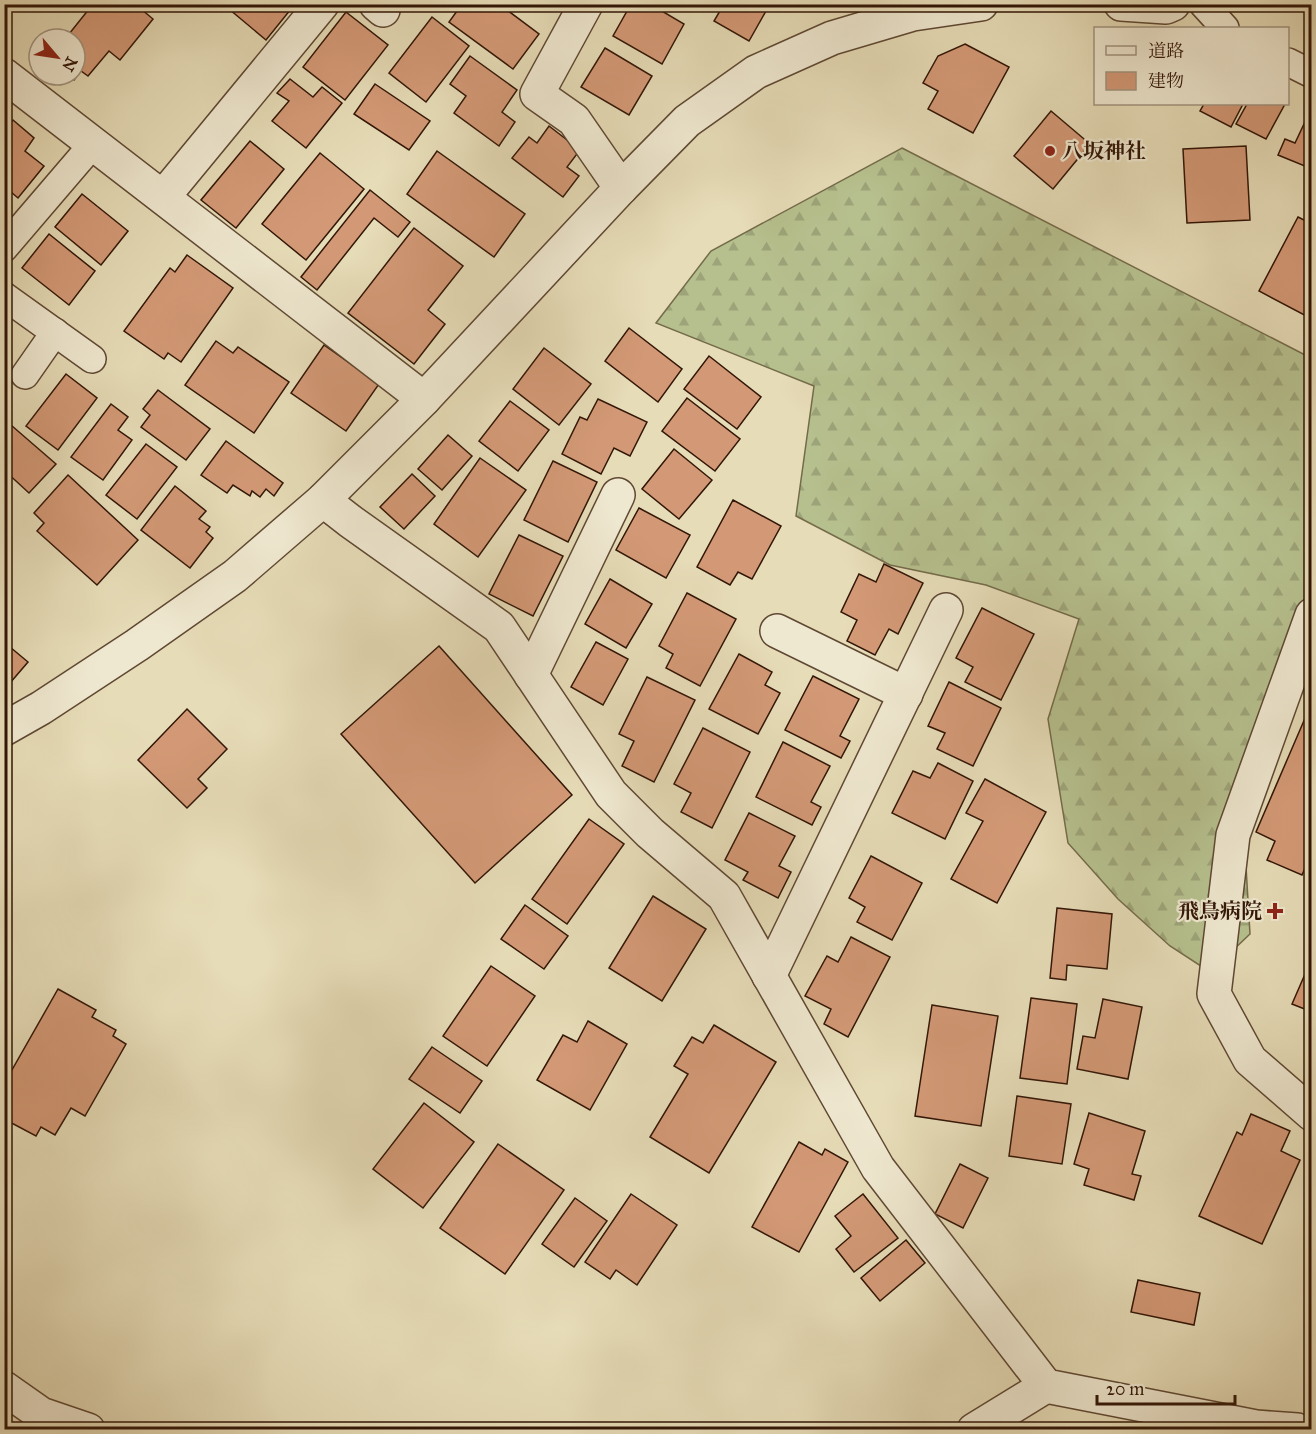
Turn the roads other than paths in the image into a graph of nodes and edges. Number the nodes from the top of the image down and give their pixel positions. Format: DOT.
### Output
graph roads {
  1 [pos="322,4"];
  2 [pos="586,4"];
  3 [pos="981,4"];
  4 [pos="1121,4"];
  5 [pos="1173,4"];
  6 [pos="1203,4"];
  7 [pos="1224,27"];
  8 [pos="1289,63"];
  9 [pos="1311,74"];
  10 [pos="4,75"];
  11 [pos="93,144"];
  12 [pos="621,188"];
  13 [pos="163,197"];
  14 [pos="4,248"];
  15 [pos="4,296"];
  16 [pos="55,332"];
  17 [pos="92,359"];
  18 [pos="25,375"];
  19 [pos="424,399"];
  20 [pos="618,495"];
  21 [pos="323,500"];
  22 [pos="946,610"];
  23 [pos="1311,615"];
  24 [pos="777,631"];
  25 [pos="531,675"];
  26 [pos="906,694"];
  27 [pos="4,729"];
  28 [pos="769,976"];
  29 [pos="1311,1114"];
  30 [pos="1046,1386"];
  31 [pos="4,1388"];
  32 [pos="1205,1424"];
  33 [pos="88,1430"];
  34 [pos="974,1430"];
  35 [pos="1297,1430"];
  1 -- 13 [label="street"];
  2 -- 12 [label="street"];
  3 -- 12 [label="street"];
  4 -- 5 [label="street"];
  6 -- 7 [label="lane"];
  8 -- 9 [label="lane"];
  10 -- 11 [label="street"];
  11 -- 13 [label="street"];
  11 -- 14 [label="lane"];
  12 -- 19 [label="street"];
  13 -- 19 [label="street"];
  15 -- 16 [label="lane"];
  16 -- 17 [label="lane"];
  16 -- 18 [label="lane"];
  19 -- 21 [label="street"];
  20 -- 25 [label="street"];
  21 -- 25 [label="street"];
  21 -- 27 [label="street"];
  22 -- 26 [label="street"];
  23 -- 29 [label="street"];
  24 -- 26 [label="street"];
  25 -- 28 [label="street"];
  26 -- 28 [label="street"];
  28 -- 30 [label="street"];
  30 -- 32 [label="street"];
  30 -- 34 [label="street"];
  31 -- 33 [label="street"];
  32 -- 35 [label="street"];
}
